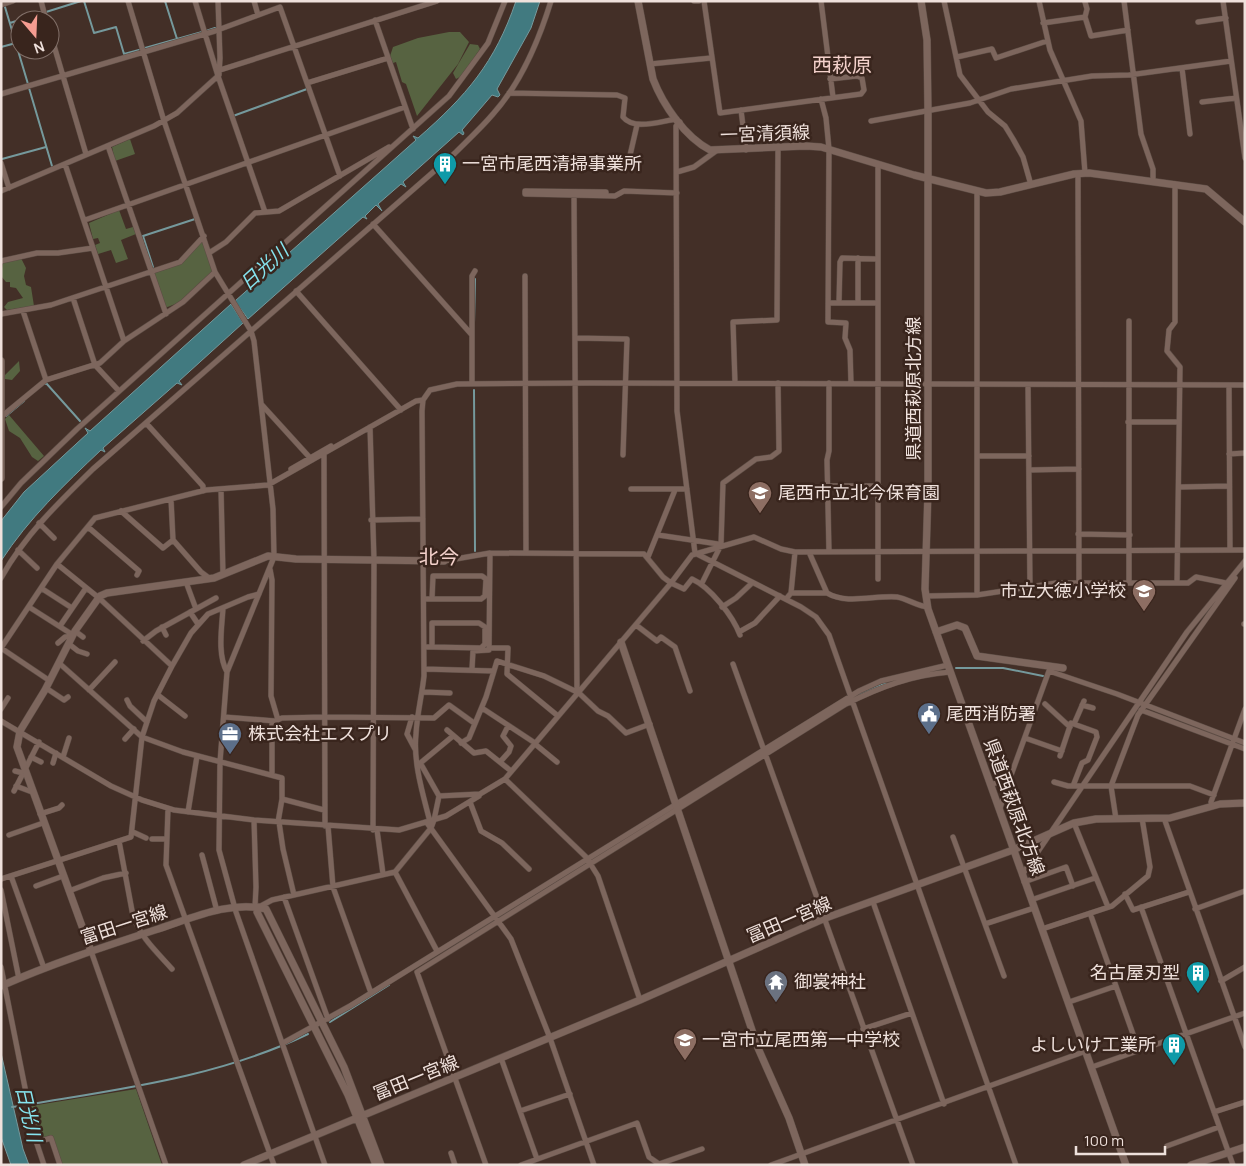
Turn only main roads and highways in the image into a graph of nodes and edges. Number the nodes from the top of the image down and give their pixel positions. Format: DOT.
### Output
graph roads {
  1 [pos="921,1"];
  2 [pos="640,2"];
  3 [pos="928,179"];
  4 [pos="1245,222"];
  5 [pos="1,361"];
  6 [pos="2,417"];
  7 [pos="1,478"];
  8 [pos="444,561"];
  9 [pos="936,632"];
  10 [pos="621,642"];
  11 [pos="1063,668"];
  12 [pos="1245,803"];
  13 [pos="1013,850"];
  14 [pos="257,907"];
  15 [pos="91,951"];
  16 [pos="730,962"];
  17 [pos="3,986"];
  18 [pos="361,1116"];
  19 [pos="1245,1147"];
  20 [pos="244,1165"];
  21 [pos="376,1165"];
  22 [pos="381,1165"];
  23 [pos="805,1165"];
  24 [pos="1126,1165"];
  25 [pos="1192,1165"];
  1 -- 3 [label="main road"];
  2 -- 3 [label="main road, 一宮清須線"];
  3 -- 4 [label="main road, 一宮清須線"];
  3 -- 9 [label="main road, 県道西萩原北方線"];
  5 -- 6 [label="main road"];
  6 -- 7 [label="main road"];
  8 -- 15 [label="main road"];
  9 -- 11 [label="main road"];
  9 -- 13 [label="main road, 県道西萩原北方線"];
  10 -- 16 [label="main road"];
  12 -- 13 [label="main road, 冨田一宮線"];
  13 -- 16 [label="main road, 冨田一宮線"];
  13 -- 24 [label="main road, 県道西萩原北方線"];
  14 -- 15 [label="main road, 富田一宮線"];
  14 -- 18 [label="main road"];
  14 -- 18 [label="main road"];
  15 -- 17 [label="main road, 富田一宮線"];
  16 -- 18 [label="main road, 冨田一宮線"];
  16 -- 23 [label="main road"];
  18 -- 20 [label="main road, 冨田一宮線"];
  18 -- 21 [label="main road"];
  18 -- 22 [label="main road"];
  19 -- 25 [label="main road"];
}
